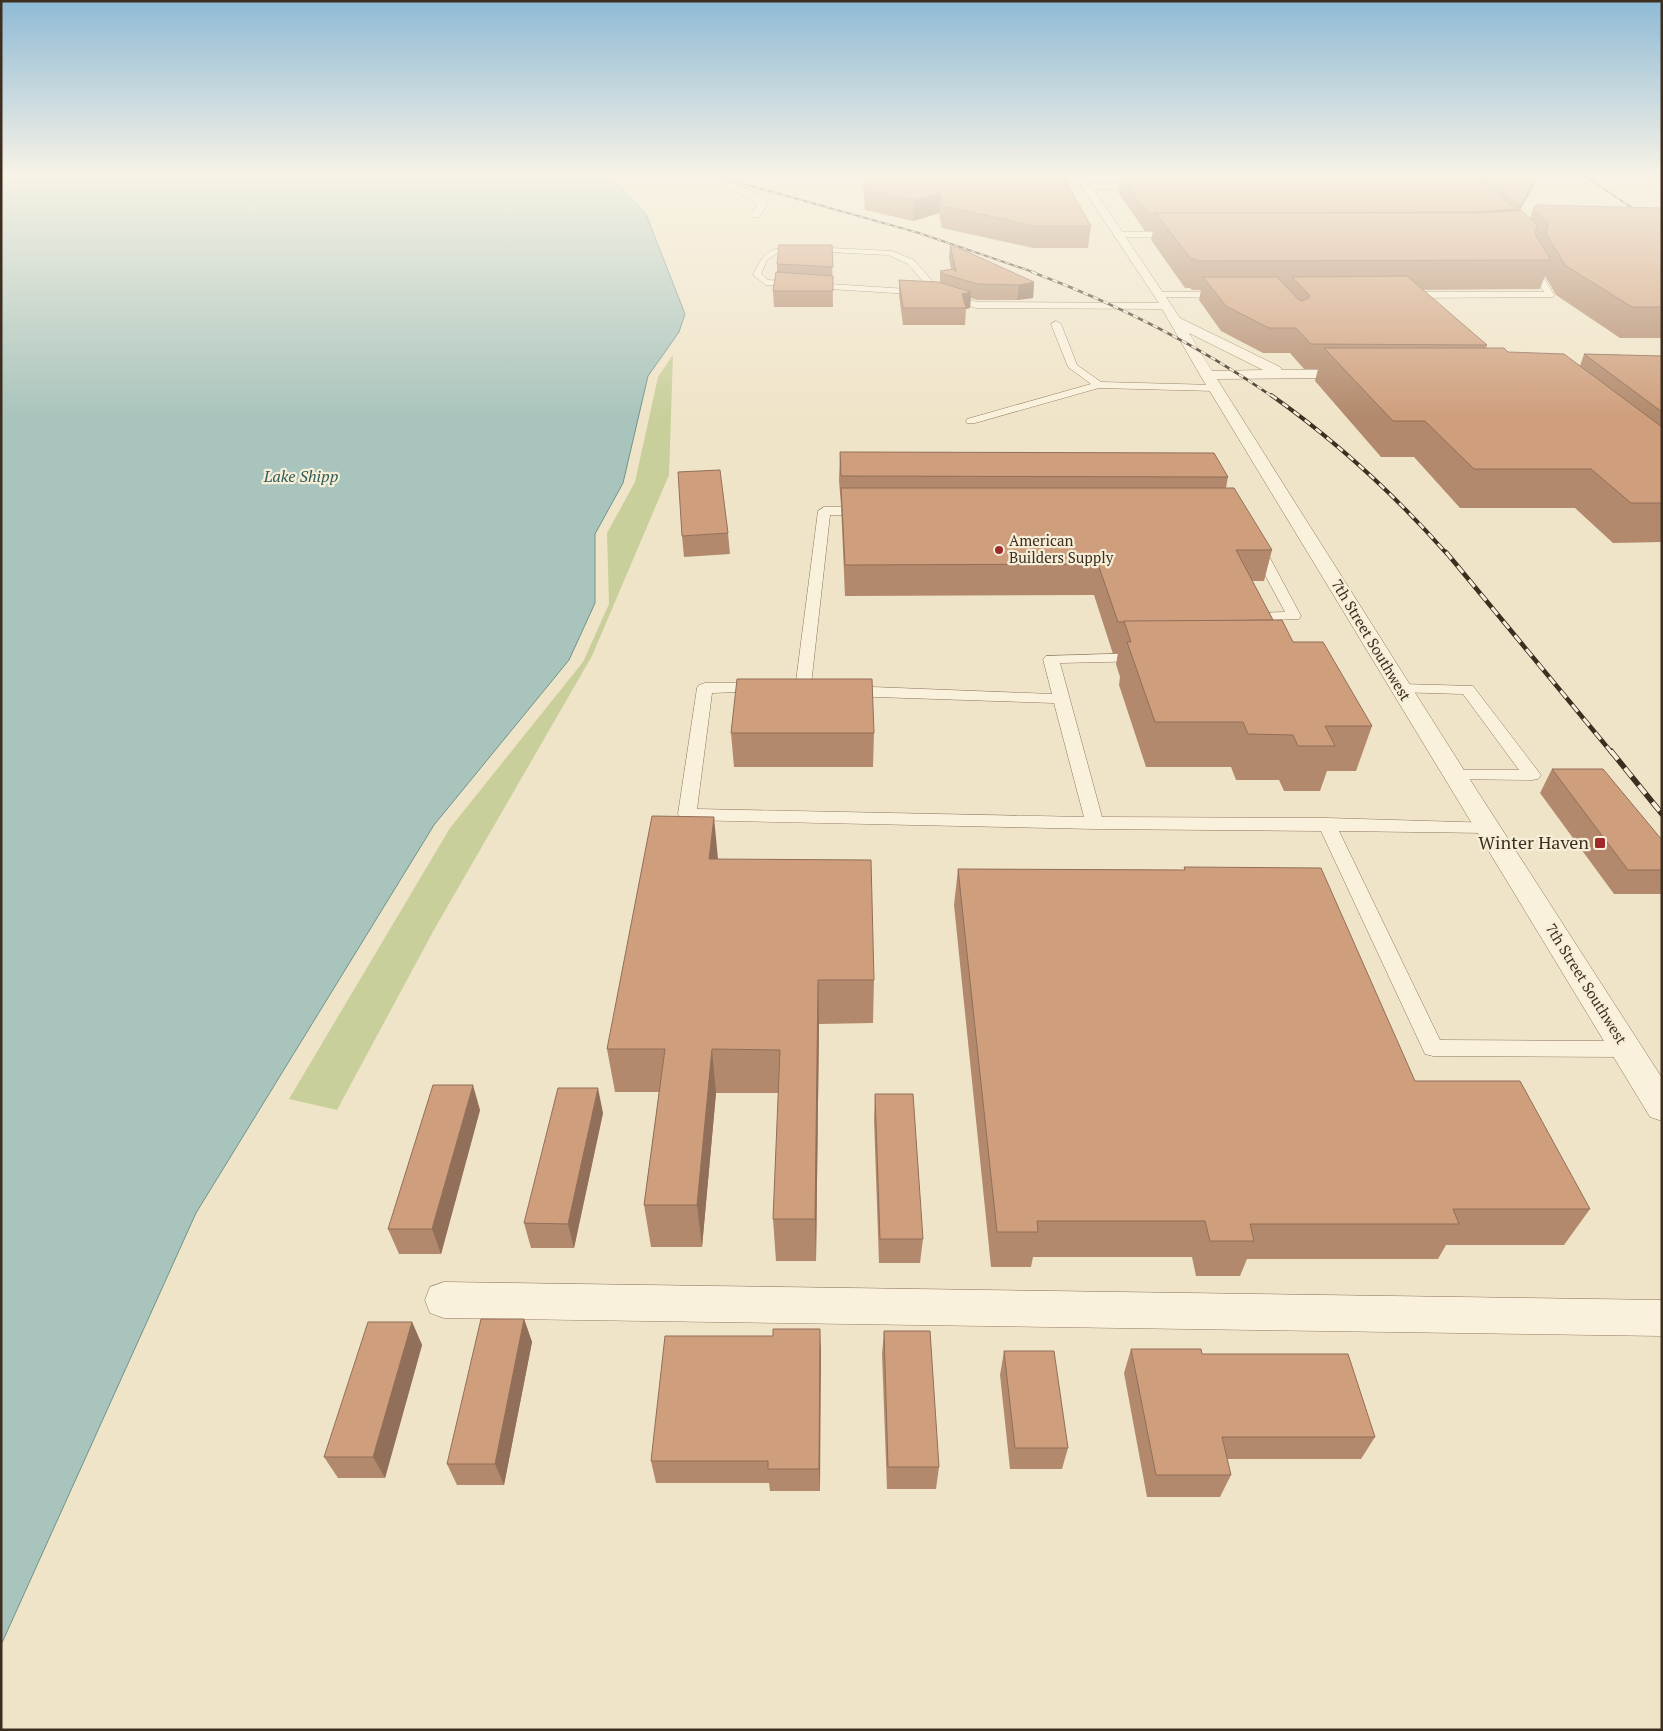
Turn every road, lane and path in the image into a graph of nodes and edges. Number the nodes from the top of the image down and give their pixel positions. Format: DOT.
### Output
graph roads {
  1 [pos="768,256"];
  2 [pos="896,256"];
  3 [pos="1134,256"];
  4 [pos="1532,256"];
  5 [pos="938,293"];
  6 [pos="1238,295"];
  7 [pos="1392,295"];
  8 [pos="1167,307"];
  9 [pos="1056,324"];
  10 [pos="1370,374"];
  11 [pos="1304,375"];
  12 [pos="1211,382"];
  13 [pos="1099,386"];
  14 [pos="971,421"];
  15 [pos="883,511"];
  16 [pos="1247,529"];
  17 [pos="1269,641"];
  18 [pos="1159,658"];
  19 [pos="803,689"];
  20 [pos="1401,689"];
  21 [pos="1062,699"];
  22 [pos="1454,775"];
  23 [pos="1095,823"];
  24 [pos="1327,824"];
  25 [pos="1488,827"];
  26 [pos="1626,1049"];
  27 [pos="1662,1107"];
  28 [pos="444,1300"];
  29 [pos="1662,1318"];
  1 -- 5 [label="lane"];
  2 -- 5 [label="lane"];
  3 -- 8 [label="street, 7th Street Southwest"];
  4 -- 7 [label="lane"];
  5 -- 8 [label="lane"];
  6 -- 8 [label="lane"];
  8 -- 11 [label="street"];
  8 -- 12 [label="street, 7th Street Southwest"];
  9 -- 13 [label="lane"];
  10 -- 11 [label="street"];
  11 -- 12 [label="street"];
  12 -- 13 [label="lane"];
  12 -- 20 [label="street, 7th Street Southwest"];
  13 -- 14 [label="lane"];
  15 -- 19 [label="lane"];
  16 -- 17 [label="lane"];
  18 -- 21 [label="lane"];
  19 -- 21 [label="lane"];
  19 -- 23 [label="lane"];
  20 -- 22 [label="street, 7th Street Southwest"];
  20 -- 22 [label="lane"];
  21 -- 23 [label="lane"];
  22 -- 25 [label="street, 7th Street Southwest"];
  23 -- 24 [label="lane"];
  24 -- 25 [label="lane"];
  24 -- 26 [label="lane"];
  25 -- 26 [label="street, 7th Street Southwest"];
  26 -- 27 [label="street, 7th Street Southwest"];
  28 -- 29 [label="street"];
}
